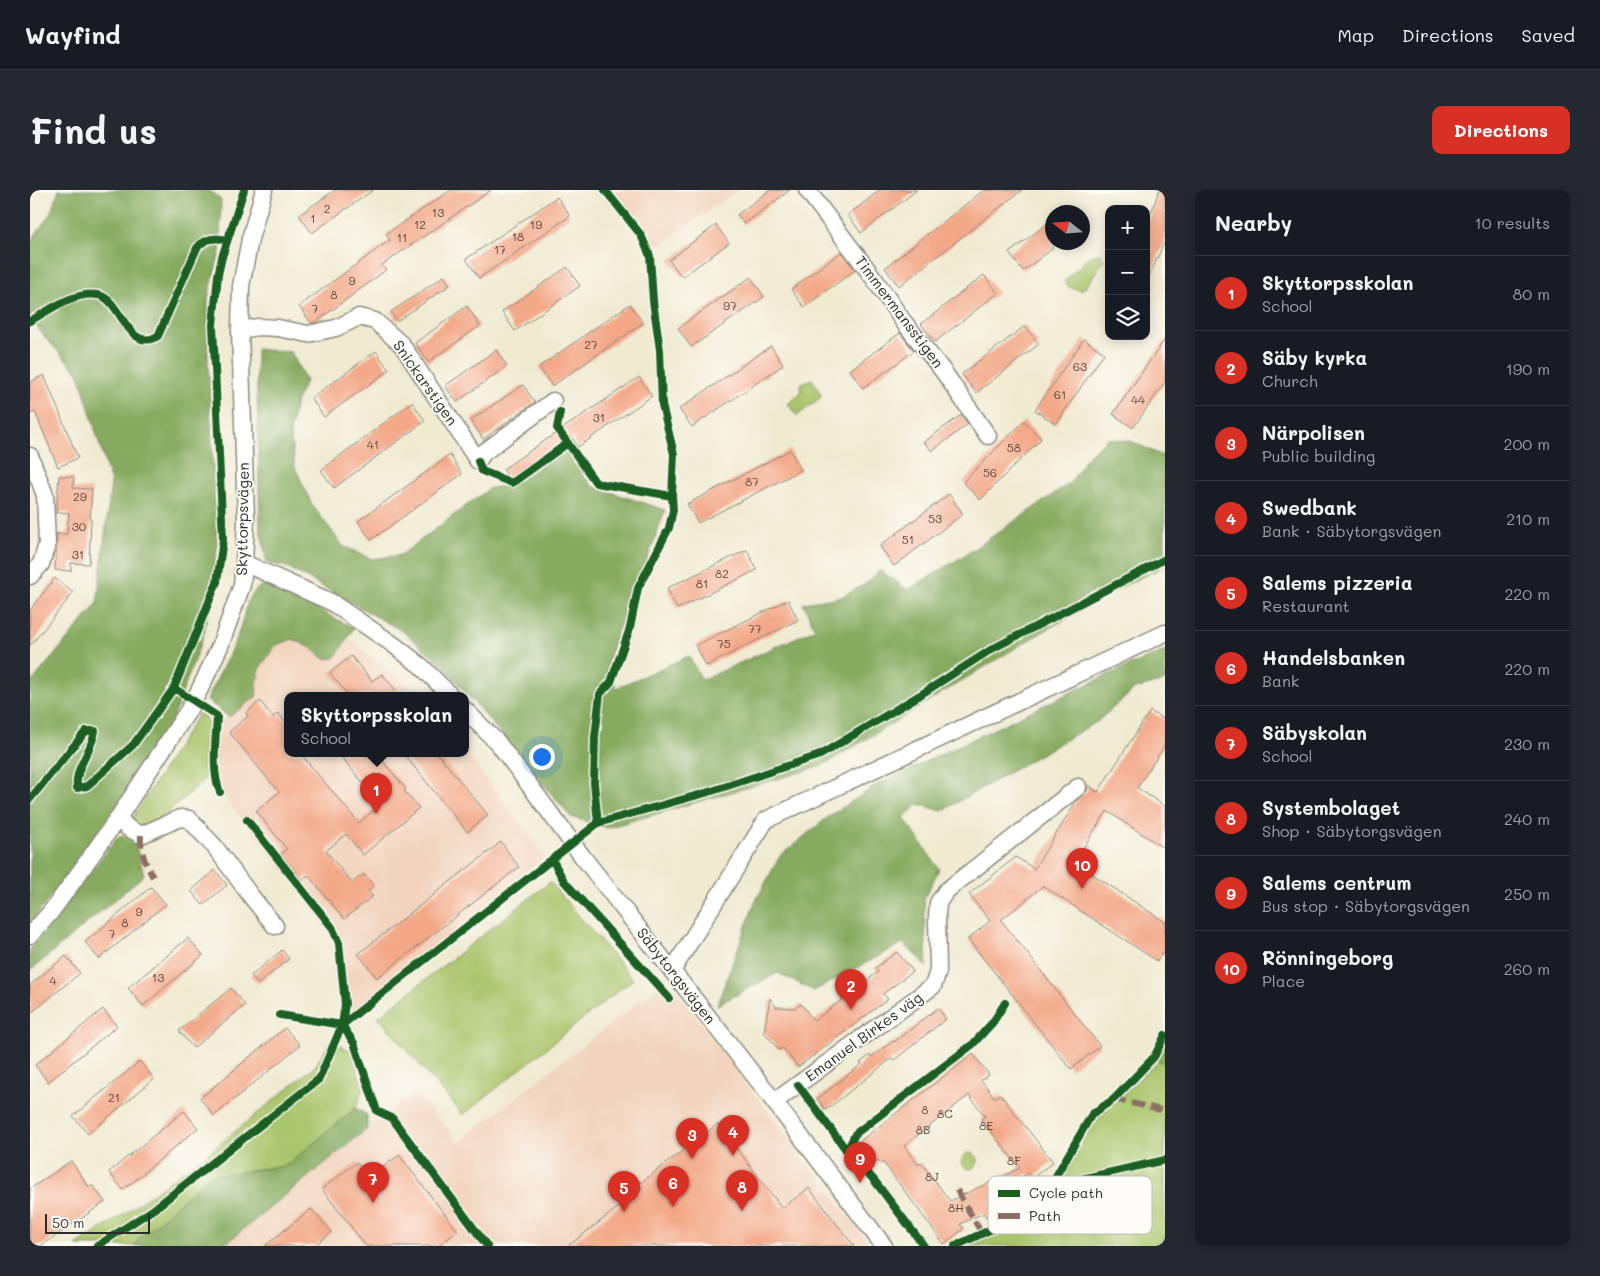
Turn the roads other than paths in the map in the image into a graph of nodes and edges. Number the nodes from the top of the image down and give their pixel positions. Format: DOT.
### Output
graph roads {
  1 [pos="264,190"];
  2 [pos="807,190"];
  3 [pos="240,330"];
  4 [pos="552,401"];
  5 [pos="988,436"];
  6 [pos="30,456"];
  7 [pos="244,563"];
  8 [pos="30,576"];
  9 [pos="1165,633"];
  10 [pos="447,692"];
  11 [pos="469,714"];
  12 [pos="1078,787"];
  13 [pos="118,818"];
  14 [pos="275,926"];
  15 [pos="30,935"];
  16 [pos="672,971"];
  17 [pos="774,1102"];
  18 [pos="884,1246"];
  1 -- 3 [label="street, Skyttorpsvägen"];
  2 -- 5 [label="street, Timmermansstigen"];
  3 -- 4 [label="street, Snickarstigen"];
  3 -- 7 [label="street, Skyttorpsvägen"];
  6 -- 8 [label="street"];
  7 -- 10 [label="street"];
  7 -- 13 [label="street, Skyttorpsvägen"];
  9 -- 16 [label="street"];
  11 -- 16 [label="street, Säbytorgsvägen"];
  12 -- 17 [label="street, Emanuel Birkes väg"];
  13 -- 14 [label="street"];
  13 -- 15 [label="street, Skyttorpsvägen"];
  16 -- 17 [label="street, Säbytorgsvägen"];
  17 -- 18 [label="street, Säbytorgsvägen"];
}
